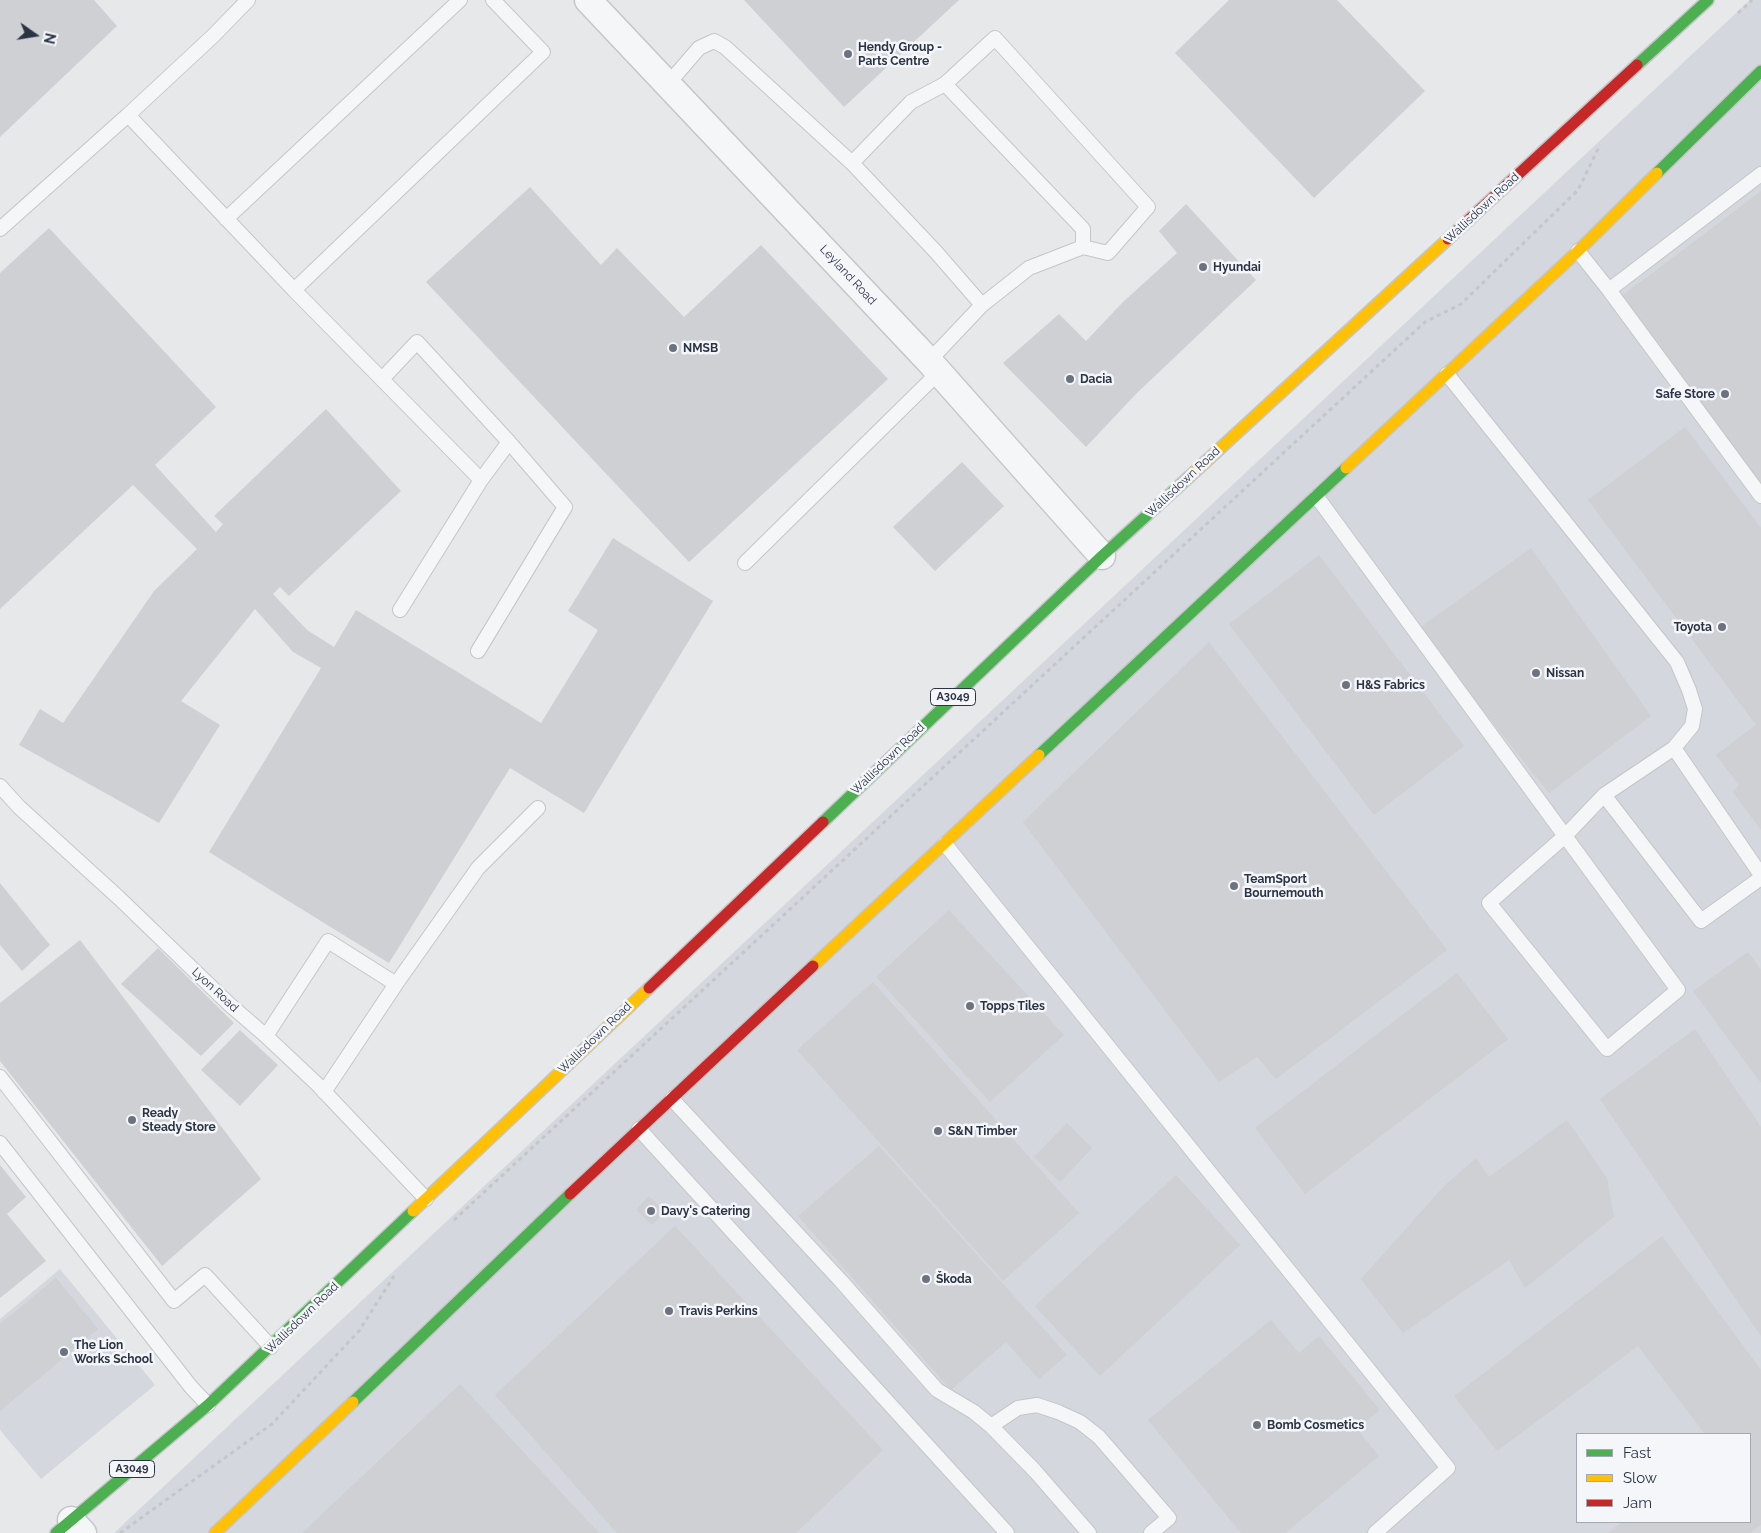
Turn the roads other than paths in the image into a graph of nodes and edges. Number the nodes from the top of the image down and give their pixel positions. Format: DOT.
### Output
graph roads {
  1 [pos="248,0"];
  2 [pos="460,0"];
  3 [pos="494,0"];
  4 [pos="588,0"];
  5 [pos="1708,0"];
  6 [pos="1761,71"];
  7 [pos="668,84"];
  8 [pos="945,84"];
  9 [pos="128,115"];
  10 [pos="852,163"];
  11 [pos="1761,174"];
  12 [pos="226,219"];
  13 [pos="0,229"];
  14 [pos="1083,247"];
  15 [pos="1578,251"];
  16 [pos="294,290"];
  17 [pos="1609,290"];
  18 [pos="982,305"];
  19 [pos="934,367"];
  20 [pos="1447,374"];
  21 [pos="382,379"];
  22 [pos="509,442"];
  23 [pos="481,480"];
  24 [pos="1761,496"];
  25 [pos="1317,497"];
  26 [pos="1102,556"];
  27 [pos="745,563"];
  28 [pos="400,610"];
  29 [pos="478,651"];
  30 [pos="1674,748"];
  31 [pos="0,786"];
  32 [pos="1604,795"];
  33 [pos="538,808"];
  34 [pos="1565,836"];
  35 [pos="945,844"];
  36 [pos="1761,876"];
  37 [pos="396,984"];
  38 [pos="266,1036"];
  39 [pos="0,1077"];
  40 [pos="324,1092"];
  41 [pos="672,1098"];
  42 [pos="639,1130"];
  43 [pos="0,1143"];
  44 [pos="426,1198"];
  45 [pos="271,1347"];
  46 [pos="208,1405"];
  47 [pos="991,1426"];
  48 [pos="70,1529"];
  49 [pos="215,1533"];
  50 [pos="1007,1533"];
  51 [pos="1089,1533"];
  52 [pos="1151,1533"];
  53 [pos="1375,1533"];
  1 -- 9 [label="lane"];
  2 -- 12 [label="lane"];
  3 -- 16 [label="lane"];
  4 -- 7 [label="street, Leyland Road"];
  5 -- 26 [label="main road, Wallisdown Road / A3049"];
  6 -- 15 [label="main road"];
  7 -- 10 [label="lane"];
  7 -- 19 [label="street, Leyland Road"];
  8 -- 10 [label="lane"];
  8 -- 14 [label="lane"];
  8 -- 14 [label="lane"];
  9 -- 12 [label="lane"];
  9 -- 13 [label="lane"];
  10 -- 18 [label="lane"];
  11 -- 17 [label="lane"];
  12 -- 16 [label="lane"];
  14 -- 18 [label="lane"];
  15 -- 17 [label="lane"];
  15 -- 20 [label="main road"];
  16 -- 21 [label="lane"];
  17 -- 24 [label="lane"];
  18 -- 19 [label="lane"];
  19 -- 26 [label="street, Leyland Road"];
  19 -- 27 [label="lane"];
  20 -- 25 [label="main road"];
  20 -- 30 [label="lane"];
  21 -- 22 [label="lane"];
  21 -- 23 [label="lane"];
  22 -- 23 [label="lane"];
  22 -- 29 [label="lane"];
  23 -- 28 [label="lane"];
  25 -- 34 [label="lane"];
  25 -- 35 [label="main road"];
  26 -- 44 [label="main road, Wallisdown Road / A3049"];
  30 -- 32 [label="lane"];
  30 -- 36 [label="lane"];
  31 -- 38 [label="lane, Lyon Road"];
  32 -- 34 [label="lane"];
  32 -- 36 [label="lane"];
  33 -- 37 [label="lane"];
  34 -- 34 [label="lane"];
  35 -- 41 [label="main road"];
  35 -- 53 [label="lane"];
  37 -- 38 [label="lane"];
  37 -- 40 [label="lane"];
  38 -- 40 [label="lane, Lyon Road"];
  39 -- 45 [label="lane"];
  40 -- 44 [label="lane, Lyon Road"];
  41 -- 42 [label="main road"];
  41 -- 47 [label="lane"];
  42 -- 49 [label="main road"];
  42 -- 50 [label="lane"];
  43 -- 46 [label="lane"];
  44 -- 45 [label="main road, Wallisdown Road / A3049"];
  45 -- 46 [label="main road, Wallisdown Road / A3049"];
  46 -- 48 [label="main road, Wallisdown Road / A3049"];
  47 -- 51 [label="lane"];
  47 -- 52 [label="lane"];
}
